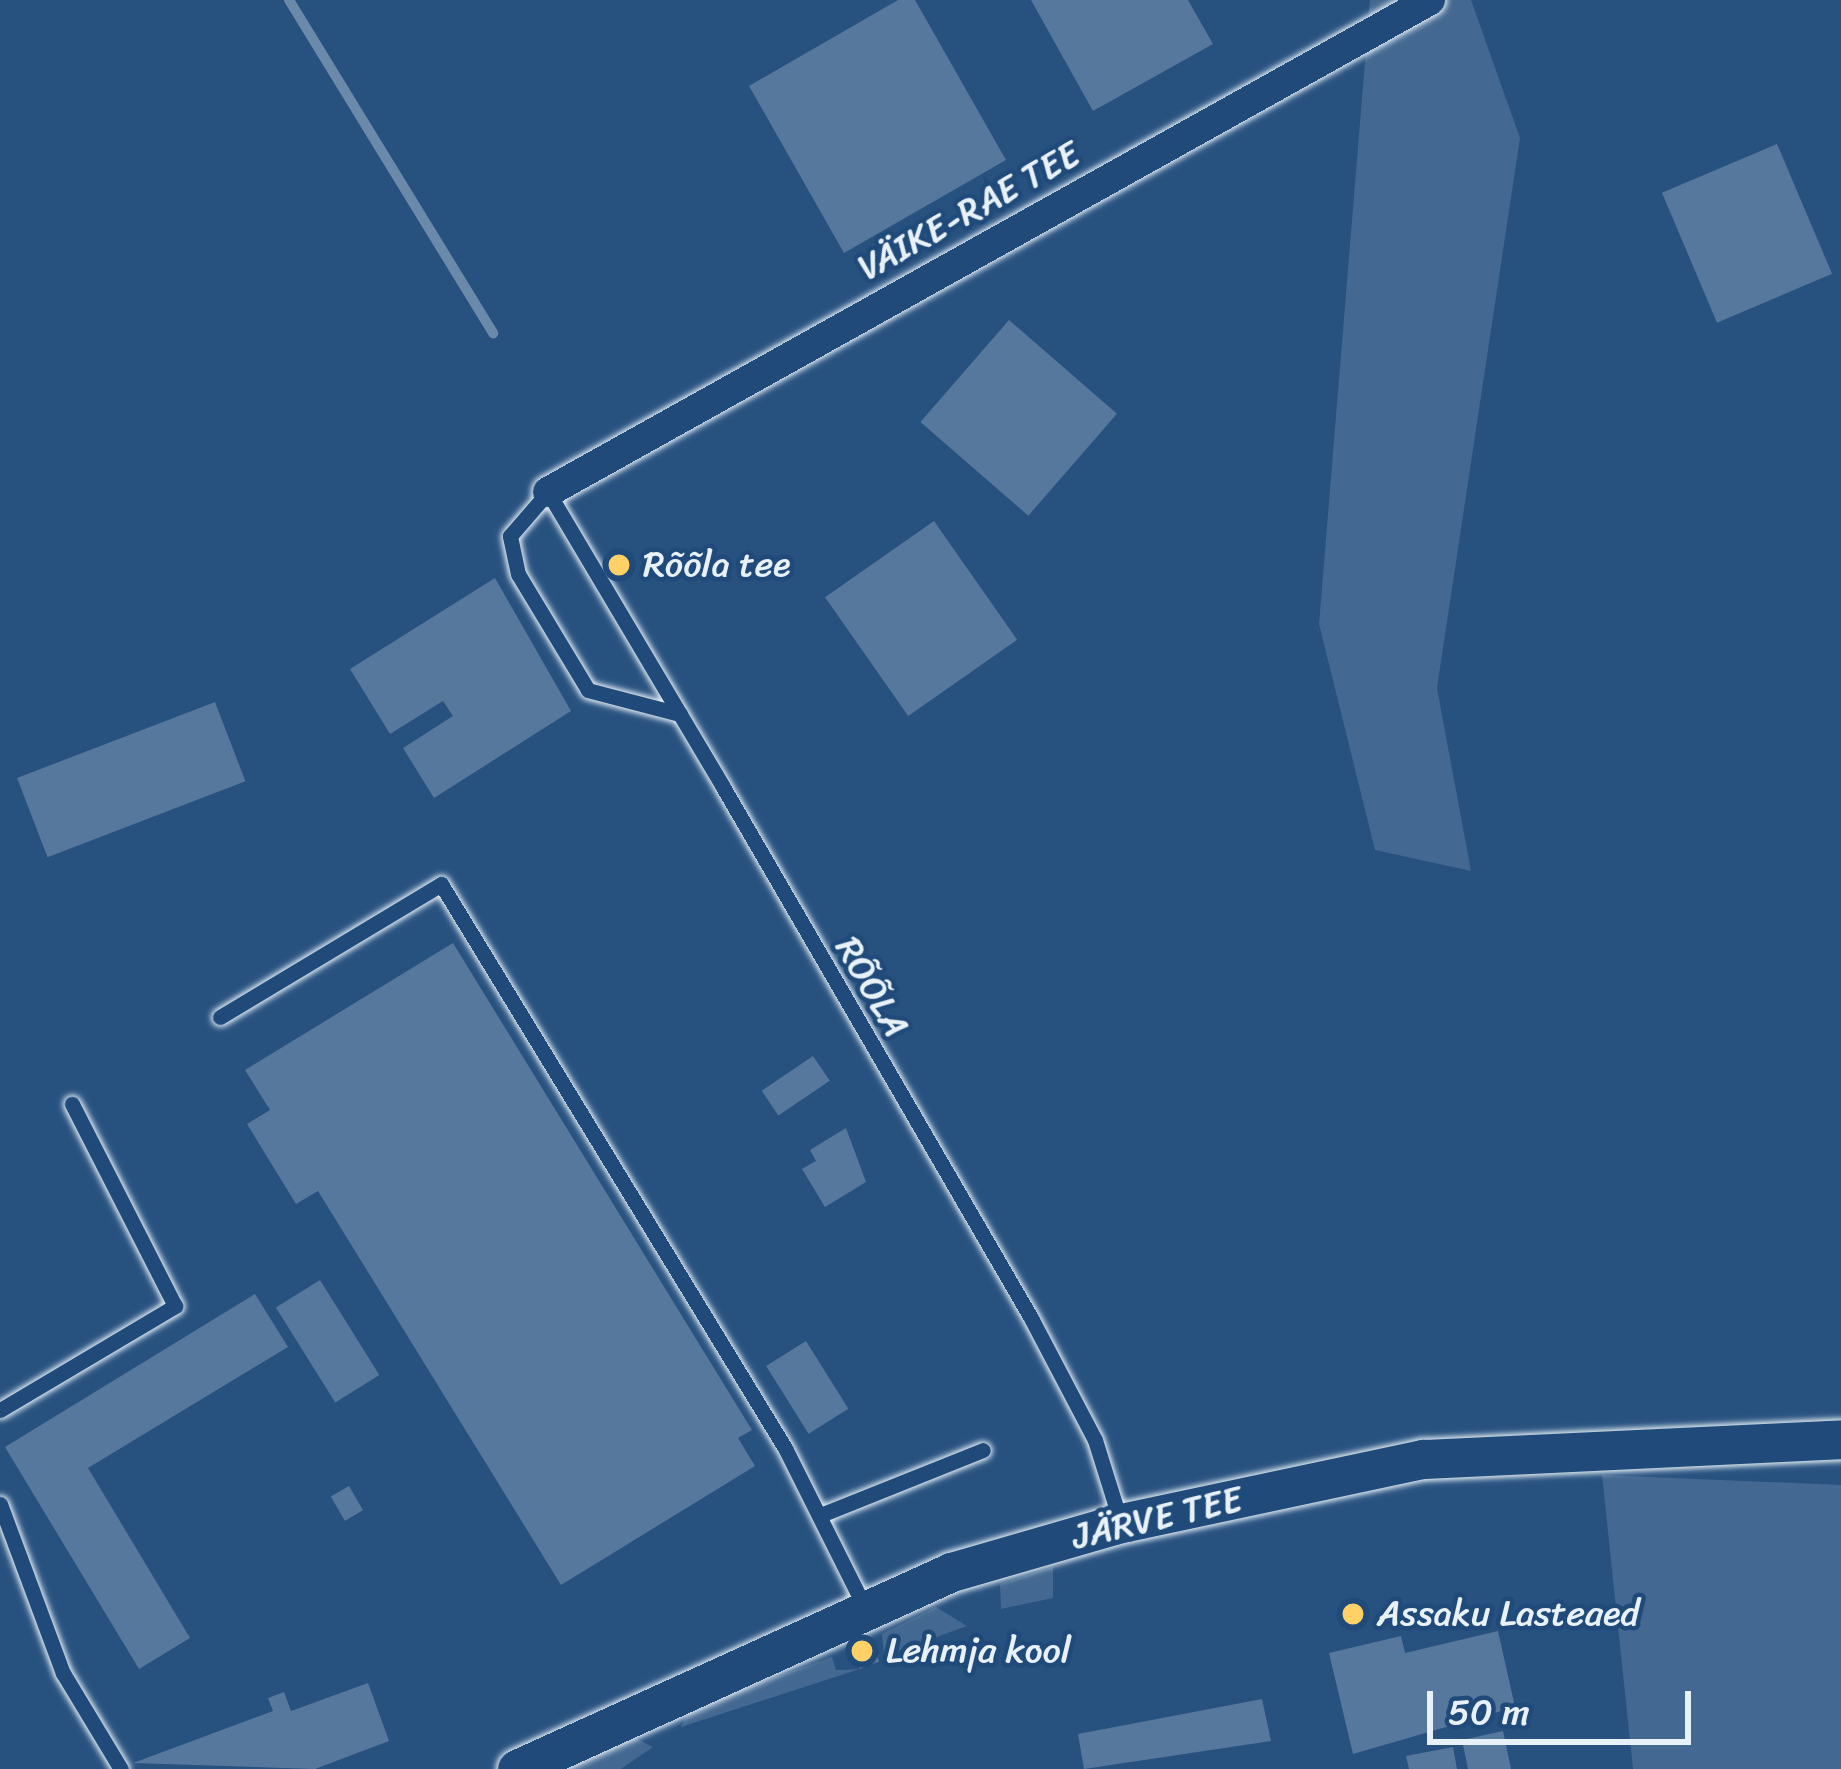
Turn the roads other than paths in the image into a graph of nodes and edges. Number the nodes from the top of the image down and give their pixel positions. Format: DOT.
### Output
graph roads {
  1 [pos="1430,0"];
  2 [pos="548,492"];
  3 [pos="680,714"];
  4 [pos="220,1018"];
  5 [pos="72,1104"];
  6 [pos="0,1410"];
  7 [pos="1841,1439"];
  8 [pos="982,1450"];
  9 [pos="0,1504"];
  10 [pos="823,1514"];
  11 [pos="1121,1523"];
  12 [pos="865,1608"];
  13 [pos="121,1769"];
  14 [pos="517,1769"];
  1 -- 2 [label="street, VÄIKE-RAE TEE"];
  2 -- 3 [label="lane, RÕÕLA"];
  2 -- 3 [label="lane"];
  3 -- 11 [label="lane, RÕÕLA"];
  4 -- 10 [label="lane"];
  5 -- 6 [label="lane"];
  7 -- 11 [label="street, JÄRVE TEE"];
  8 -- 10 [label="lane"];
  9 -- 13 [label="lane"];
  10 -- 12 [label="lane"];
  11 -- 12 [label="street, JÄRVE TEE"];
  12 -- 14 [label="street, JÄRVE TEE"];
}
